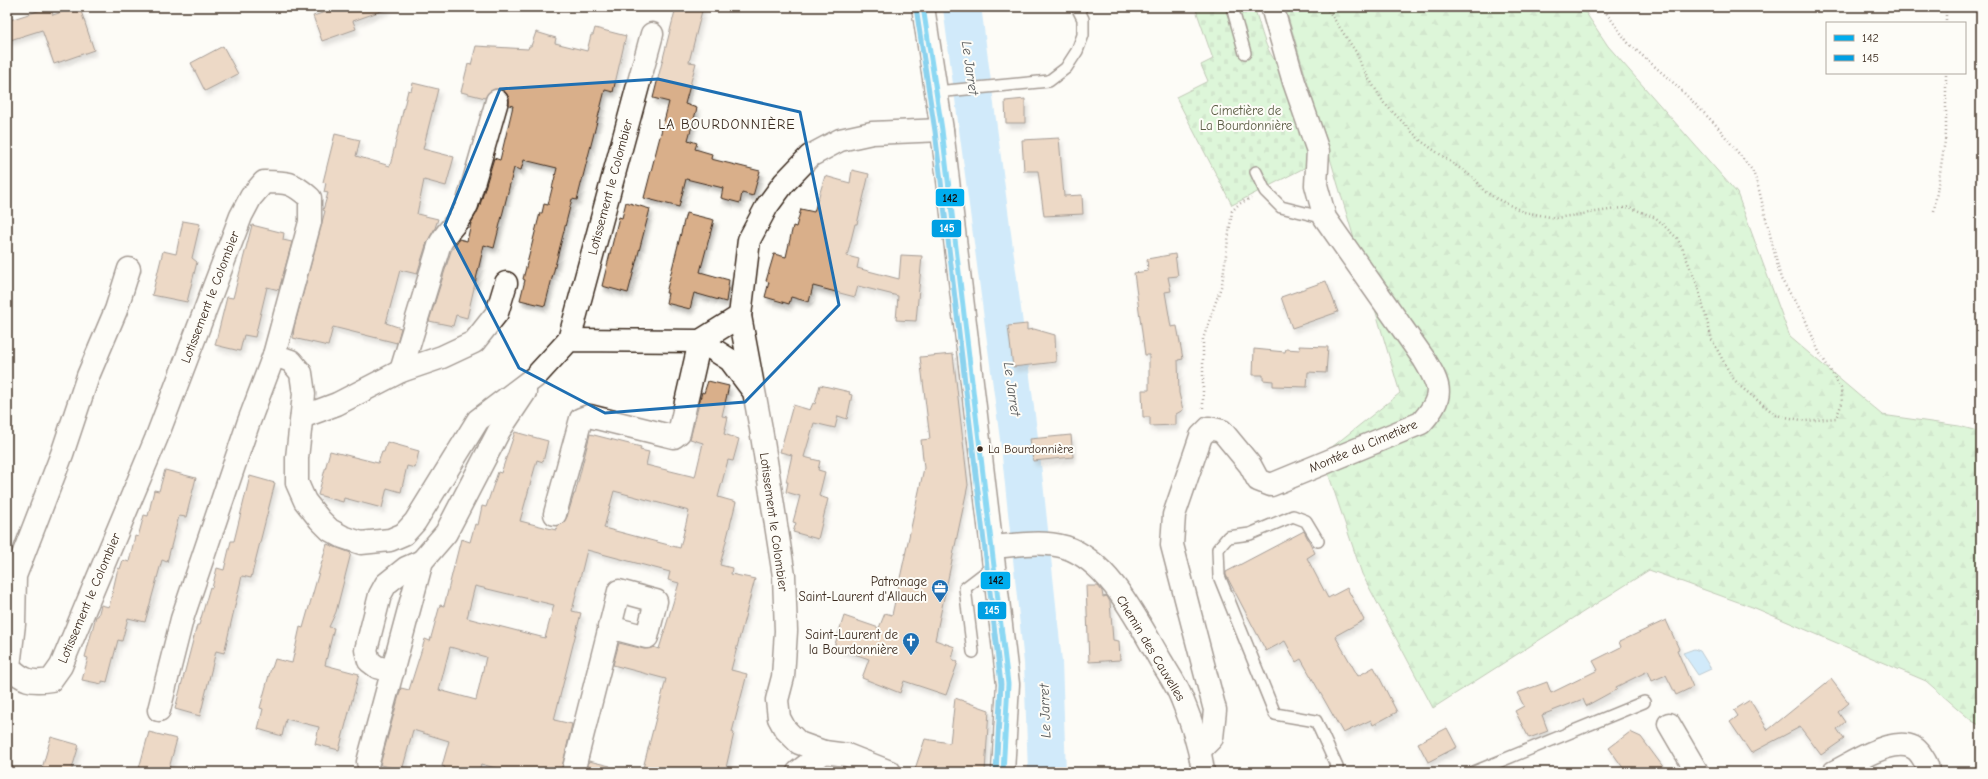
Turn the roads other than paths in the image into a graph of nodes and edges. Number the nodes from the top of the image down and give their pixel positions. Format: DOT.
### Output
graph roads {
  1 [pos="923,7"];
  2 [pos="1077,7"];
  3 [pos="1232,7"];
  4 [pos="1272,7"];
  5 [pos="652,34"];
  6 [pos="1245,53"];
  7 [pos="946,90"];
  8 [pos="497,100"];
  9 [pos="942,130"];
  10 [pos="1256,172"];
  11 [pos="1325,218"];
  12 [pos="128,269"];
  13 [pos="506,283"];
  14 [pos="740,316"];
  15 [pos="569,340"];
  16 [pos="700,341"];
  17 [pos="274,355"];
  18 [pos="401,371"];
  19 [pos="535,377"];
  20 [pos="752,389"];
  21 [pos="302,417"];
  22 [pos="554,514"];
  23 [pos="1318,541"];
  24 [pos="1000,552"];
  25 [pos="422,561"];
  26 [pos="609,627"];
  27 [pos="973,652"];
  28 [pos="394,671"];
  29 [pos="1644,702"];
  30 [pos="159,710"];
  31 [pos="1669,724"];
  32 [pos="1200,750"];
  33 [pos="824,752"];
  34 [pos="368,762"];
  35 [pos="573,772"];
  36 [pos="798,772"];
  37 [pos="890,772"];
  38 [pos="1003,772"];
  39 [pos="1203,772"];
  40 [pos="1335,772"];
  41 [pos="1474,772"];
  42 [pos="1697,772"];
  43 [pos="1834,772"];
  44 [pos="1928,772"];
  1 -- 7 [label="street"];
  2 -- 7 [label="lane"];
  3 -- 6 [label="lane"];
  4 -- 11 [label="street, Montée du Cimetière"];
  5 -- 15 [label="street, Lotissement le Colombier"];
  7 -- 9 [label="street"];
  8 -- 18 [label="street"];
  9 -- 14 [label="street, Lotissement le Colombier"];
  9 -- 24 [label="street"];
  10 -- 11 [label="lane"];
  11 -- 32 [label="street, Montée du Cimetière"];
  12 -- 17 [label="street, Lotissement le Colombier"];
  13 -- 18 [label="street"];
  14 -- 16 [label="street"];
  14 -- 20 [label="street, Lotissement le Colombier"];
  15 -- 16 [label="street"];
  15 -- 19 [label="street, Lotissement le Colombier"];
  16 -- 20 [label="street, Lotissement le Colombier"];
  16 -- 22 [label="street"];
  17 -- 21 [label="street, Lotissement le Colombier"];
  17 -- 30 [label="street"];
  18 -- 21 [label="street"];
  19 -- 21 [label="street, Lotissement le Colombier"];
  19 -- 25 [label="street"];
  20 -- 33 [label="street, Lotissement le Colombier"];
  23 -- 40 [label="lane"];
  24 -- 27 [label="lane"];
  24 -- 32 [label="street, Chemin des Cauvelles"];
  24 -- 38 [label="street"];
  25 -- 28 [label="street"];
  25 -- 28 [label="street"];
  26 -- 35 [label="street"];
  28 -- 34 [label="street"];
  29 -- 41 [label="lane"];
  31 -- 42 [label="street"];
  32 -- 39 [label="street, Chemin des Cauvelles"];
  33 -- 36 [label="street"];
  33 -- 37 [label="street, Lotissement le Colombier"];
  43 -- 44 [label="street"];
}
